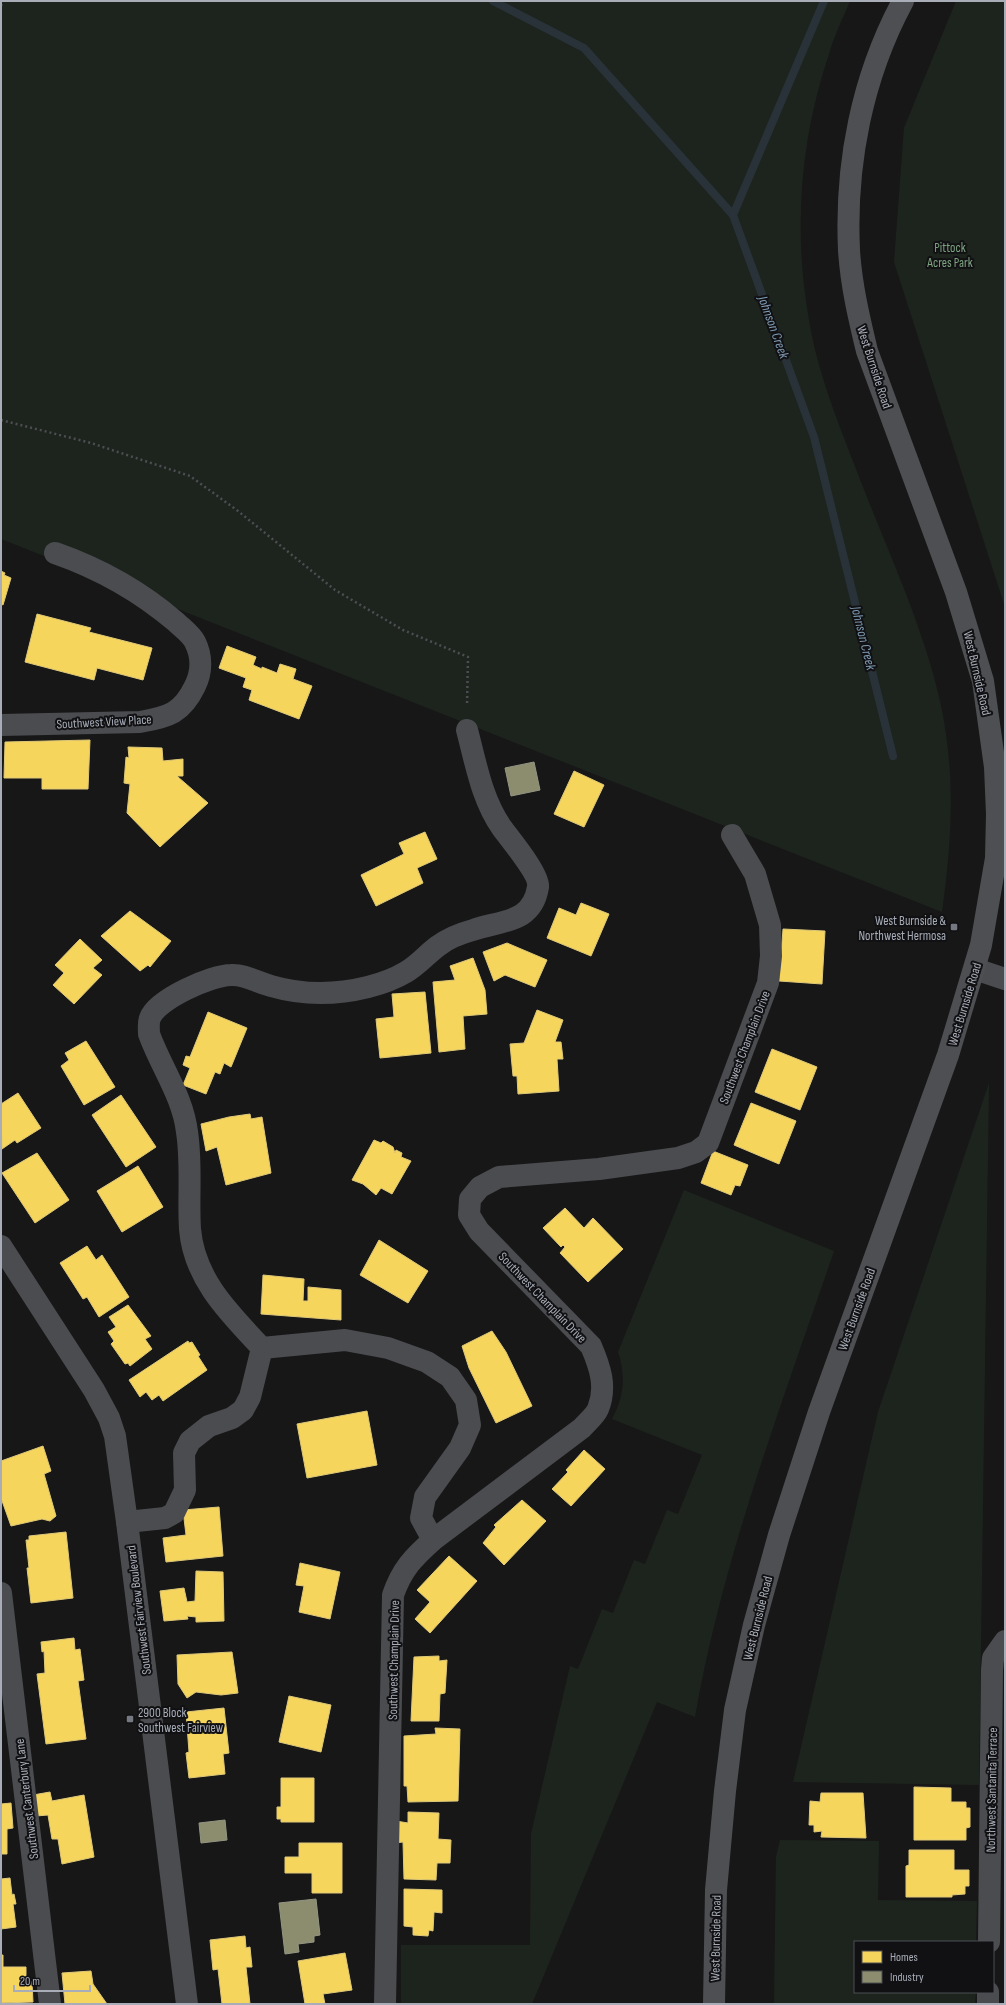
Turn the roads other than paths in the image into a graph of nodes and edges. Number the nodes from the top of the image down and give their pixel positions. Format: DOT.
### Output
graph roads {
  1 [pos="903,1"];
  2 [pos="55,553"];
  3 [pos="1,725"];
  4 [pos="467,730"];
  5 [pos="732,836"];
  6 [pos="975,970"];
  7 [pos="1005,979"];
  8 [pos="1,1246"];
  9 [pos="262,1348"];
  10 [pos="127,1522"];
  11 [pos="433,1540"];
  12 [pos="1,1593"];
  13 [pos="1005,1641"];
  14 [pos="989,1941"];
  15 [pos="988,1993"];
  16 [pos="50,2004"];
  17 [pos="187,2004"];
  18 [pos="385,2004"];
  19 [pos="714,2004"];
  20 [pos="988,2004"];
  1 -- 6 [label="main road, West Burnside Road"];
  2 -- 3 [label="street, Southwest View Place"];
  4 -- 9 [label="street"];
  5 -- 11 [label="street, Southwest Champlain Drive"];
  6 -- 7 [label="street"];
  6 -- 19 [label="main road, West Burnside Road"];
  8 -- 10 [label="street, Southwest Fairview Boulevard"];
  9 -- 10 [label="street"];
  9 -- 11 [label="street"];
  10 -- 17 [label="street, Southwest Fairview Boulevard"];
  11 -- 18 [label="street, Southwest Champlain Drive"];
  12 -- 16 [label="street, Southwest Canterbury Lane"];
  13 -- 14 [label="street, Northwest Santanita Terrace"];
  15 -- 20 [label="street"];
}
